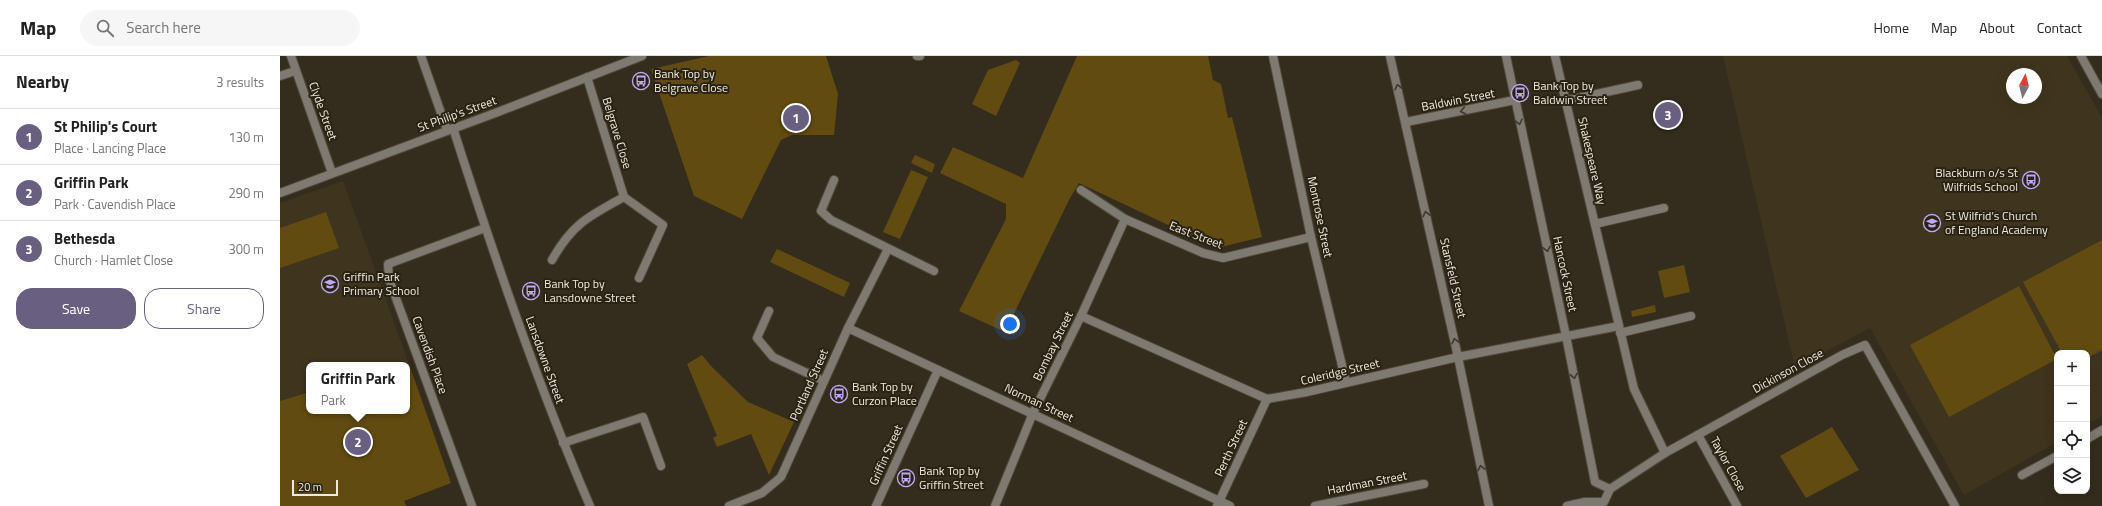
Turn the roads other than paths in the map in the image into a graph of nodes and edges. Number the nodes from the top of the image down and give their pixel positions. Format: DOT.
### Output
graph roads {
  1 [pos="292,56"];
  2 [pos="421,56"];
  3 [pos="642,56"];
  4 [pos="1274,56"];
  5 [pos="1390,56"];
  6 [pos="1506,56"];
  7 [pos="1555,56"];
  8 [pos="2081,56"];
  9 [pos="296,71"];
  10 [pos="280,76"];
  11 [pos="587,77"];
  12 [pos="1638,85"];
  13 [pos="2102,94"];
  14 [pos="1515,100"];
  15 [pos="1565,101"];
  16 [pos="1406,122"];
  17 [pos="450,129"];
  18 [pos="332,173"];
  19 [pos="834,180"];
  20 [pos="1081,190"];
  21 [pos="280,192"];
  22 [pos="624,197"];
  23 [pos="1664,208"];
  24 [pos="1125,219"];
  25 [pos="1595,224"];
  26 [pos="485,228"];
  27 [pos="1311,237"];
  28 [pos="888,249"];
  29 [pos="552,260"];
  30 [pos="934,271"];
  31 [pos="639,278"];
  32 [pos="769,311"];
  33 [pos="1080,316"];
  34 [pos="1691,316"];
  35 [pos="848,328"];
  36 [pos="1619,330"];
  37 [pos="1566,336"];
  38 [pos="1458,357"];
  39 [pos="938,370"];
  40 [pos="824,381"];
  41 [pos="1346,382"];
  42 [pos="1266,399"];
  43 [pos="1032,414"];
  44 [pos="2102,430"];
  45 [pos="1698,434"];
  46 [pos="2090,437"];
  47 [pos="563,443"];
  48 [pos="1665,454"];
  49 [pos="2054,458"];
  50 [pos="662,466"];
  51 [pos="2022,475"];
  52 [pos="1424,484"];
  53 [pos="1610,489"];
  54 [pos="1218,504"];
  55 [pos="1331,504"];
  56 [pos="1604,504"];
  57 [pos="472,506"];
  58 [pos="590,506"];
  59 [pos="729,506"];
  60 [pos="876,506"];
  61 [pos="995,506"];
  62 [pos="1230,506"];
  63 [pos="1315,506"];
  64 [pos="1489,506"];
  65 [pos="1567,506"];
  66 [pos="1737,506"];
  67 [pos="1955,506"];
  1 -- 9 [label="street, Clyde Street"];
  2 -- 17 [label="street, Lansdowne Street"];
  3 -- 11 [label="street, St Philip's Street"];
  4 -- 27 [label="street, Montrose Street"];
  16 -- 5 [label="street, Stansfeld Street, one-way"];
  6 -- 14 [label="street, Hancock Street"];
  7 -- 15 [label="street, Shakespeare Way"];
  8 -- 13 [label="street"];
  9 -- 10 [label="street"];
  9 -- 18 [label="street, Clyde Street"];
  11 -- 17 [label="street, St Philip's Street"];
  11 -- 22 [label="street, Belgrave Close"];
  12 -- 15 [label="street"];
  14 -- 16 [label="street, Baldwin Street, one-way"];
  14 -- 37 [label="street, Hancock Street, one-way"];
  15 -- 25 [label="street, Shakespeare Way"];
  38 -- 16 [label="street, Stansfeld Street, one-way"];
  17 -- 18 [label="street, St Philip's Street"];
  17 -- 26 [label="street, Lansdowne Street"];
  18 -- 21 [label="street, St Philip's Street"];
  19 -- 28 [label="street"];
  20 -- 24 [label="street, East Street"];
  22 -- 29 [label="street"];
  22 -- 31 [label="street"];
  23 -- 25 [label="street, Shakespeare Way"];
  24 -- 27 [label="street, East Street"];
  24 -- 33 [label="street, Bombay Street"];
  25 -- 36 [label="street, Shakespeare Way"];
  26 -- 47 [label="street, Lansdowne Street"];
  26 -- 57 [label="street, Cavendish Place"];
  27 -- 41 [label="street, Montrose Street"];
  28 -- 30 [label="street"];
  28 -- 35 [label="street, Portland Street"];
  32 -- 40 [label="street"];
  33 -- 42 [label="street"];
  33 -- 43 [label="street, Bombay Street"];
  34 -- 36 [label="street"];
  35 -- 39 [label="street, Norman Street"];
  35 -- 40 [label="street, Portland Street"];
  36 -- 37 [label="street, Coleridge Street"];
  36 -- 48 [label="street, Shakespeare Way"];
  37 -- 38 [label="street, Coleridge Street"];
  37 -- 53 [label="street, Hancock Street, one-way"];
  38 -- 41 [label="street, Coleridge Street"];
  64 -- 38 [label="street, Stansfeld Street, one-way"];
  39 -- 43 [label="street, Norman Street"];
  39 -- 60 [label="street, Griffin Street"];
  40 -- 59 [label="street, Portland Street"];
  41 -- 42 [label="street, Coleridge Street"];
  42 -- 54 [label="street, Perth Street"];
  43 -- 54 [label="street, Norman Street"];
  43 -- 61 [label="street, Bombay Street"];
  44 -- 46 [label="street"];
  45 -- 48 [label="street, Dickinson Close"];
  45 -- 66 [label="street, Taylor Close"];
  45 -- 67 [label="street, Dickinson Close"];
  47 -- 50 [label="street"];
  47 -- 58 [label="street, Lansdowne Street"];
  48 -- 53 [label="street, Dickinson Close"];
  49 -- 51 [label="street"];
  52 -- 55 [label="street, Hardman Street"];
  53 -- 56 [label="street"];
  54 -- 62 [label="street"];
  55 -- 63 [label="street, Hardman Street"];
  56 -- 65 [label="street"];
}
